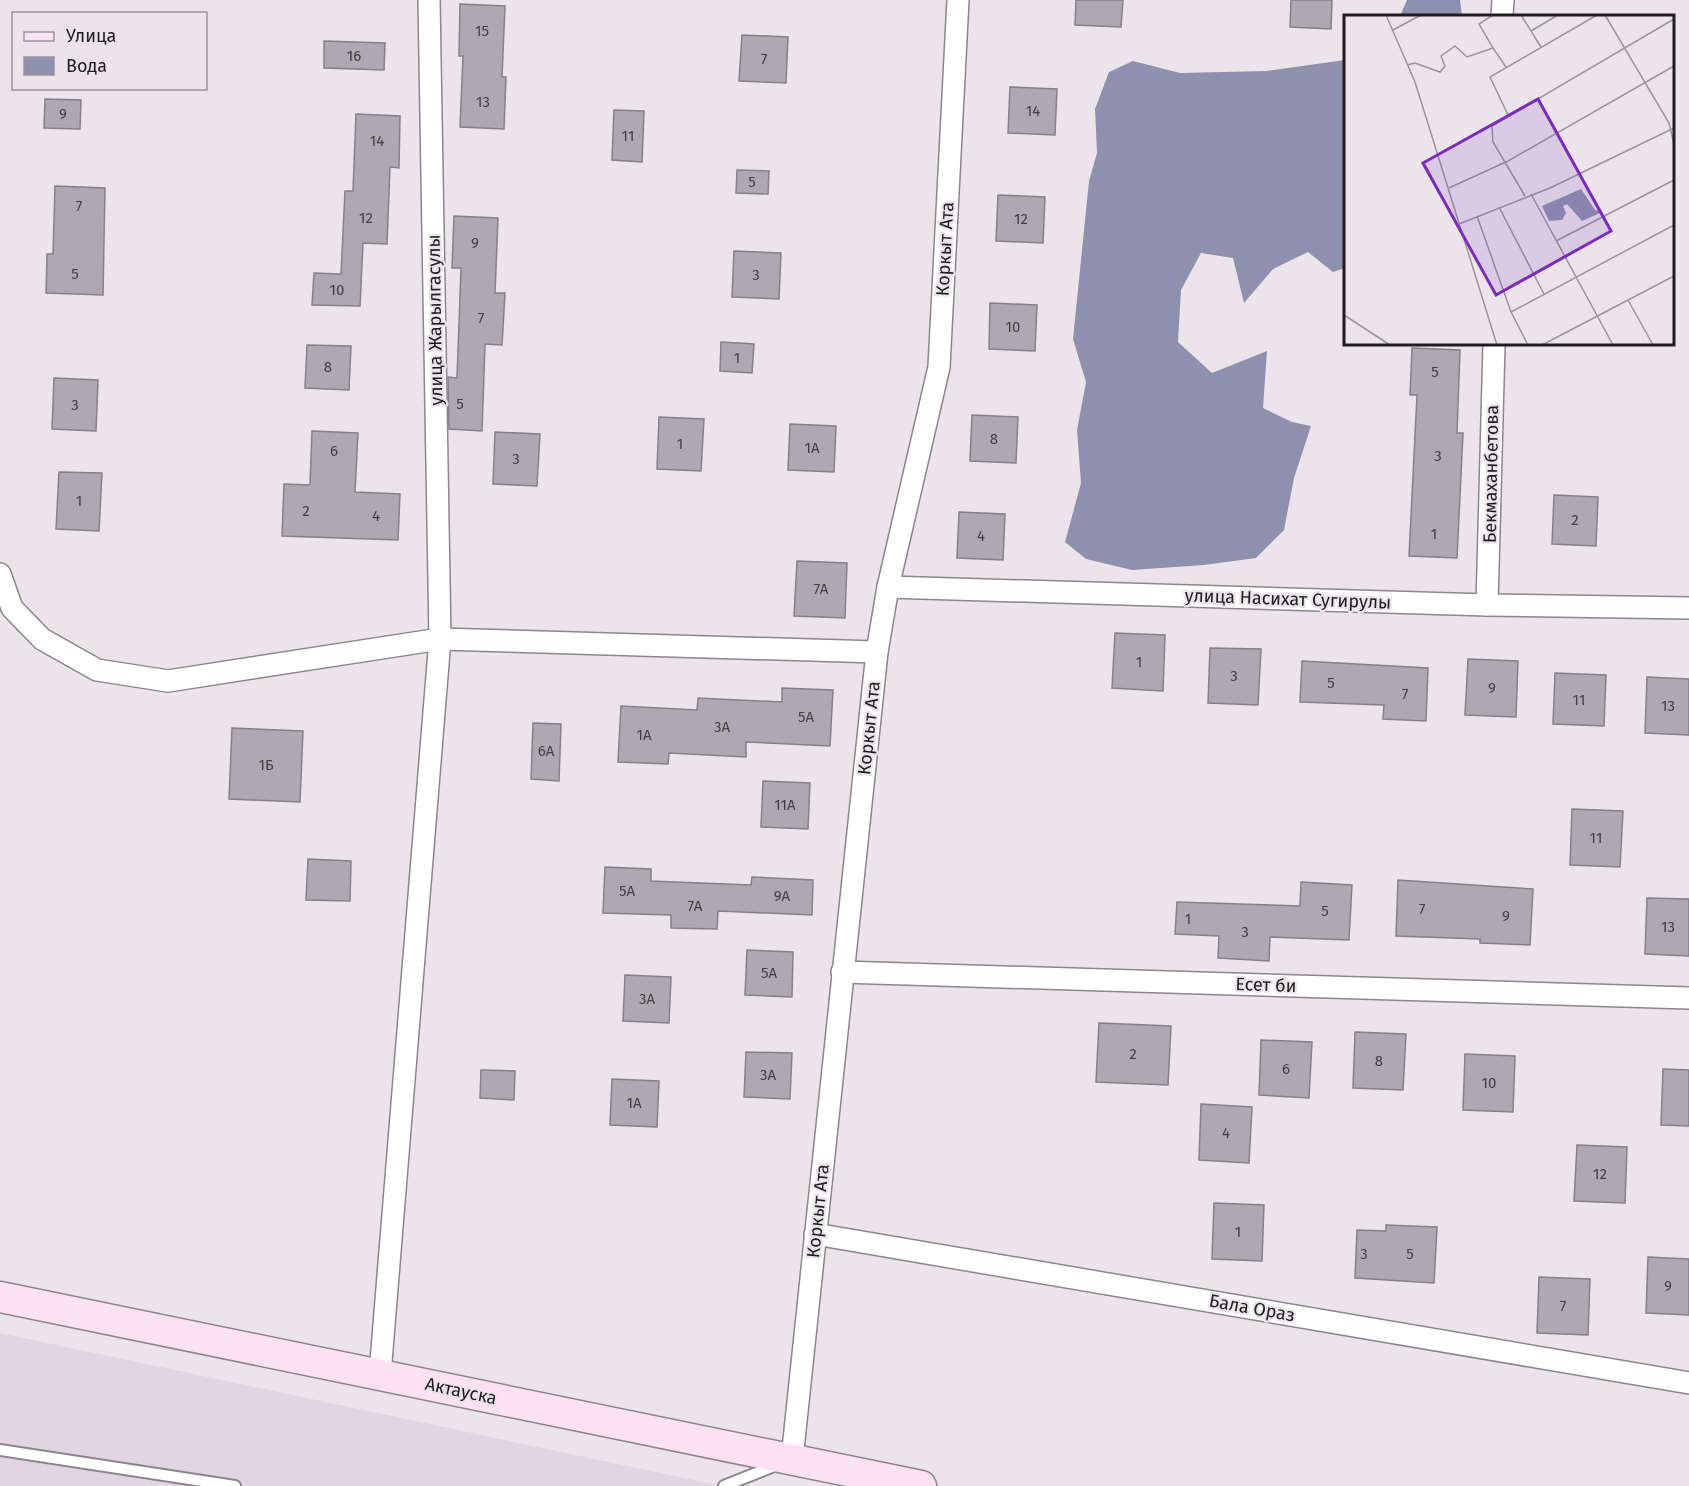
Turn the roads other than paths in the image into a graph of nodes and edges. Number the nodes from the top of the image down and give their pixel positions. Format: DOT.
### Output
graph roads {
  1 [pos="429,0"];
  2 [pos="958,0"];
  3 [pos="1503,0"];
  4 [pos="1502,15"];
  5 [pos="1494,345"];
  6 [pos="0,574"];
  7 [pos="888,587"];
  8 [pos="1487,605"];
  9 [pos="1689,608"];
  10 [pos="440,639"];
  11 [pos="877,652"];
  12 [pos="842,972"];
  13 [pos="1689,998"];
  14 [pos="815,1234"];
  15 [pos="0,1296"];
  16 [pos="380,1374"];
  17 [pos="1689,1383"];
  18 [pos="0,1450"];
  19 [pos="792,1460"];
  20 [pos="235,1486"];
  21 [pos="724,1486"];
  22 [pos="921,1486"];
  1 -- 10 [label="street, улица Жарылгасулы"];
  2 -- 7 [label="street, Коркыт Ата"];
  3 -- 4 [label="street"];
  5 -- 8 [label="street, Бекмаханбетова"];
  6 -- 10 [label="street"];
  7 -- 8 [label="street, улица Насихат Сугирулы"];
  7 -- 11 [label="street, Коркыт Ата"];
  8 -- 9 [label="street, улица Насихат Сугирулы"];
  10 -- 11 [label="street"];
  10 -- 16 [label="street, улица Жарылгасулы"];
  11 -- 12 [label="street, Коркыт Ата"];
  12 -- 13 [label="street, Есет би"];
  12 -- 14 [label="street, Коркыт Ата"];
  14 -- 17 [label="street, Бала Ораз"];
  14 -- 19 [label="street, Коркыт Ата"];
  15 -- 16 [label="main road, Актауска"];
  16 -- 19 [label="main road, Актауска"];
  18 -- 20 [label="lane"];
  19 -- 21 [label="lane"];
  19 -- 22 [label="main road, Актауска"];
}
